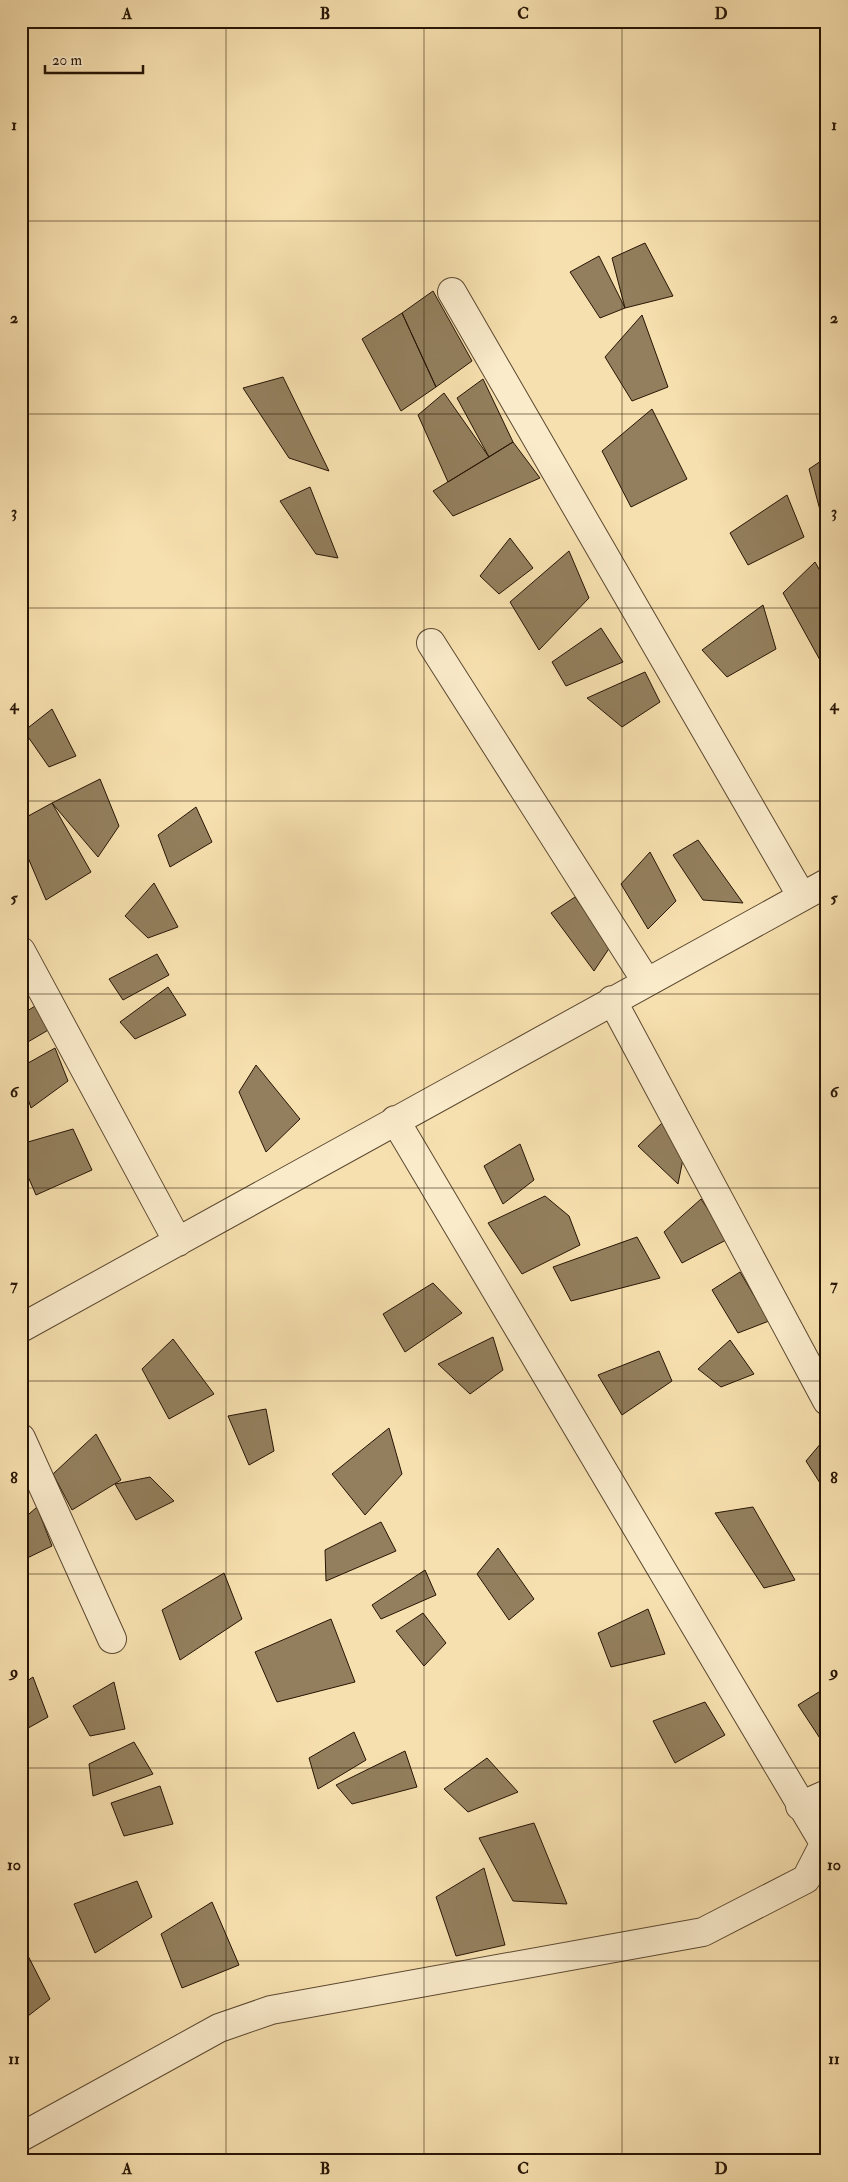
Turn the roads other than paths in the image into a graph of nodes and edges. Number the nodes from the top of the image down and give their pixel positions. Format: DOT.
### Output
graph roads {
  1 [pos="452,292"];
  2 [pos="432,643"];
  3 [pos="826,884"];
  4 [pos="801,895"];
  5 [pos="21,951"];
  6 [pos="646,981"];
  7 [pos="612,1000"];
  8 [pos="395,1120"];
  9 [pos="178,1242"];
  10 [pos="21,1328"];
  11 [pos="827,1400"];
  12 [pos="21,1438"];
  13 [pos="112,1639"];
  14 [pos="827,1794"];
  15 [pos="800,1806"];
  16 [pos="825,1846"];
  17 [pos="21,2137"];
  1 -- 4 [label="street"];
  2 -- 6 [label="street"];
  3 -- 4 [label="street"];
  4 -- 6 [label="street"];
  5 -- 9 [label="street"];
  6 -- 7 [label="street"];
  7 -- 8 [label="street"];
  7 -- 11 [label="street"];
  8 -- 9 [label="street"];
  8 -- 15 [label="street"];
  9 -- 10 [label="street"];
  12 -- 13 [label="street"];
  14 -- 15 [label="street"];
  15 -- 16 [label="street"];
  16 -- 17 [label="street"];
}
